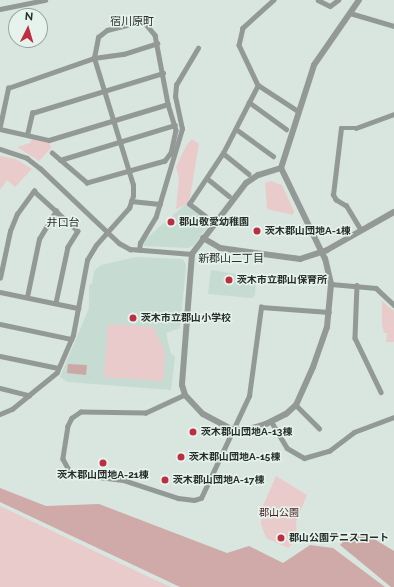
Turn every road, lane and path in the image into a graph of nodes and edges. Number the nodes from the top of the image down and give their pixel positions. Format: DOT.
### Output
graph roads {
  1 [pos="19,0"];
  2 [pos="45,0"];
  3 [pos="274,0"];
  4 [pos="318,0"];
  5 [pos="338,0"];
  6 [pos="359,0"];
  7 [pos="20,6"];
  8 [pos="0,9"];
  9 [pos="350,13"];
  10 [pos="394,26"];
  11 [pos="157,43"];
  12 [pos="198,48"];
  13 [pos="94,58"];
  14 [pos="163,73"];
  15 [pos="258,85"];
  16 [pos="104,91"];
  17 [pos="250,102"];
  18 [pos="168,104"];
  19 [pos="298,111"];
  20 [pos="394,114"];
  21 [pos="113,120"];
  22 [pos="175,125"];
  23 [pos="0,126"];
  24 [pos="0,129"];
  25 [pos="236,129"];
  26 [pos="286,129"];
  27 [pos="27,135"];
  28 [pos="120,142"];
  29 [pos="0,150"];
  30 [pos="52,153"];
  31 [pos="223,153"];
  32 [pos="274,156"];
  33 [pos="60,160"];
  34 [pos="281,168"];
  35 [pos="129,171"];
  36 [pos="249,174"];
  37 [pos="208,179"];
  38 [pos="229,196"];
  39 [pos="131,201"];
  40 [pos="160,204"];
  41 [pos="56,211"];
  42 [pos="394,212"];
  43 [pos="214,223"];
  44 [pos="360,229"];
  45 [pos="108,232"];
  46 [pos="204,238"];
  47 [pos="139,250"];
  48 [pos="321,252"];
  49 [pos="192,254"];
  50 [pos="0,278"];
  51 [pos="331,284"];
  52 [pos="357,285"];
  53 [pos="0,292"];
  54 [pos="26,297"];
  55 [pos="56,304"];
  56 [pos="394,305"];
  57 [pos="78,308"];
  58 [pos="329,312"];
  59 [pos="0,324"];
  60 [pos="71,339"];
  61 [pos="0,356"];
  62 [pos="58,368"];
  63 [pos="0,388"];
  64 [pos="381,392"];
  65 [pos="30,395"];
  66 [pos="185,395"];
  67 [pos="296,405"];
  68 [pos="0,414"];
  69 [pos="394,418"];
  70 [pos="271,421"];
  71 [pos="319,428"];
  72 [pos="233,430"];
  1 -- 7 [label="street"];
  2 -- 7 [label="street"];
  3 -- 15 [label="street"];
  4 -- 5 [label="street"];
  6 -- 9 [label="street"];
  7 -- 8 [label="street"];
  9 -- 10 [label="street"];
  9 -- 19 [label="street"];
  11 -- 13 [label="street"];
  11 -- 13 [label="street"];
  11 -- 14 [label="street"];
  12 -- 40 [label="street"];
  13 -- 16 [label="street"];
  13 -- 23 [label="street"];
  14 -- 16 [label="street"];
  14 -- 18 [label="street"];
  15 -- 17 [label="street"];
  15 -- 19 [label="street"];
  16 -- 21 [label="street"];
  16 -- 27 [label="street"];
  17 -- 25 [label="street"];
  17 -- 26 [label="street"];
  18 -- 21 [label="street"];
  18 -- 22 [label="street"];
  19 -- 34 [label="street"];
  20 -- 44 [label="street"];
  21 -- 27 [label="street"];
  21 -- 28 [label="street"];
  22 -- 28 [label="street"];
  22 -- 35 [label="street"];
  24 -- 27 [label="street"];
  25 -- 31 [label="street"];
  25 -- 32 [label="street"];
  28 -- 33 [label="street"];
  28 -- 35 [label="street"];
  29 -- 45 [label="street"];
  30 -- 33 [label="street"];
  31 -- 36 [label="street"];
  31 -- 37 [label="street"];
  33 -- 35 [label="street"];
  34 -- 43 [label="street"];
  34 -- 48 [label="street"];
  35 -- 39 [label="street"];
  37 -- 38 [label="street"];
  37 -- 43 [label="street"];
  39 -- 40 [label="street"];
  39 -- 45 [label="street"];
  40 -- 47 [label="street"];
  41 -- 50 [label="street"];
  41 -- 54 [label="street"];
  41 -- 55 [label="street"];
  42 -- 44 [label="street"];
  43 -- 46 [label="street"];
  44 -- 48 [label="street"];
  45 -- 47 [label="street"];
  45 -- 57 [label="street"];
  46 -- 48 [label="street"];
  46 -- 49 [label="street"];
  47 -- 49 [label="street"];
  48 -- 51 [label="street"];
  49 -- 66 [label="street"];
  51 -- 52 [label="street"];
  51 -- 58 [label="street"];
  52 -- 56 [label="street"];
  52 -- 64 [label="street"];
  53 -- 54 [label="street"];
  54 -- 55 [label="street"];
  55 -- 57 [label="street"];
  57 -- 60 [label="street"];
  58 -- 67 [label="street"];
  58 -- 72 [label="street"];
  59 -- 60 [label="street"];
  60 -- 62 [label="street"];
  61 -- 62 [label="street"];
  62 -- 65 [label="street"];
  63 -- 65 [label="street"];
  65 -- 68 [label="street"];
  66 -- 72 [label="street"];
  66 -- 72 [label="street"];
  67 -- 70 [label="street"];
  67 -- 71 [label="street"];
  69 -- 70 [label="street"];
  70 -- 72 [label="street"];
}
